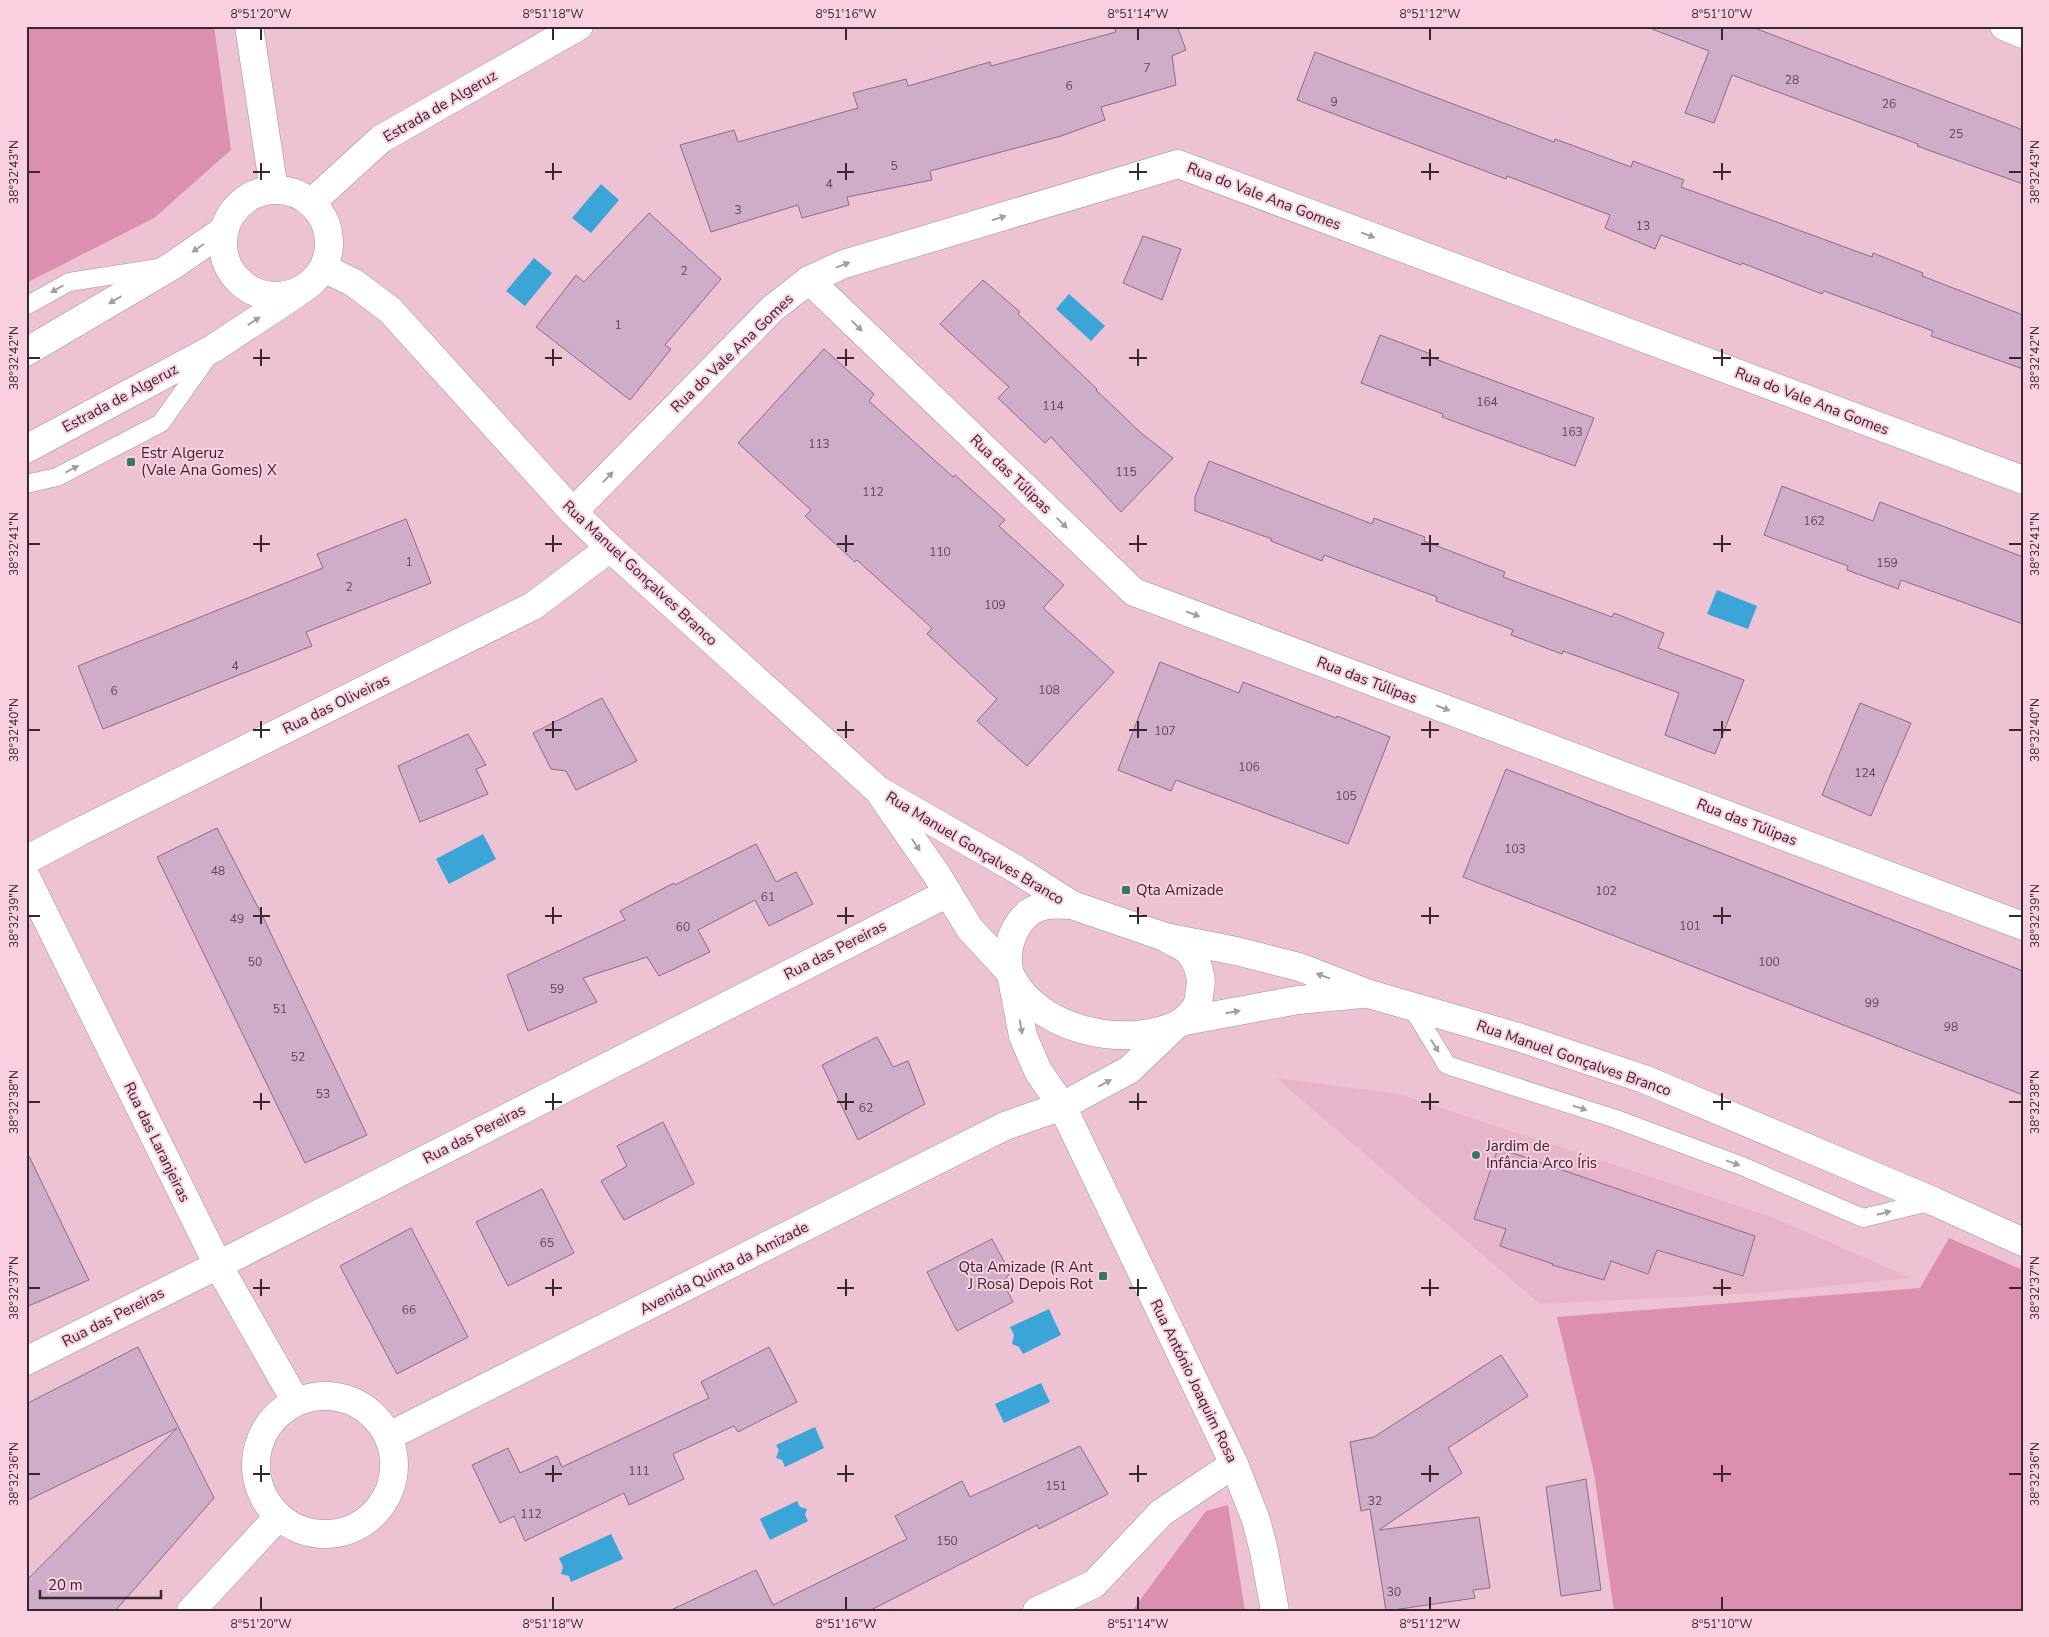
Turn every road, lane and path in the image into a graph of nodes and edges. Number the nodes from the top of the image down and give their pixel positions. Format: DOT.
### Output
graph roads {
  1 [pos="249,26"];
  2 [pos="579,26"];
  3 [pos="2004,26"];
  4 [pos="2023,34"];
  5 [pos="274,190"];
  6 [pos="312,202"];
  7 [pos="224,230"];
  8 [pos="172,266"];
  9 [pos="324,268"];
  10 [pos="809,280"];
  11 [pos="298,292"];
  12 [pos="26,306"];
  13 [pos="214,348"];
  14 [pos="26,352"];
  15 [pos="26,449"];
  16 [pos="2023,480"];
  17 [pos="26,484"];
  18 [pos="574,512"];
  19 [pos="610,548"];
  20 [pos="878,790"];
  21 [pos="26,860"];
  22 [pos="26,877"];
  23 [pos="948,893"];
  24 [pos="1072,905"];
  25 [pos="2023,926"];
  26 [pos="1164,937"];
  27 [pos="1011,975"];
  28 [pos="1369,994"];
  29 [pos="1410,1004"];
  30 [pos="1180,1024"];
  31 [pos="1062,1106"];
  32 [pos="1933,1201"];
  33 [pos="2023,1242"];
  34 [pos="218,1265"];
  35 [pos="26,1361"];
  36 [pos="296,1402"];
  37 [pos="389,1436"];
  38 [pos="1234,1464"];
  39 [pos="278,1517"];
  40 [pos="191,1611"];
  41 [pos="1036,1611"];
  42 [pos="1275,1611"];
  1 -- 5 [label="street"];
  2 -- 6 [label="street, Estrada de Algeruz"];
  3 -- 4 [label="street"];
  5 -- 6 [label="street"];
  5 -- 7 [label="street"];
  6 -- 9 [label="street"];
  7 -- 8 [label="street, one-way"];
  7 -- 11 [label="street"];
  8 -- 12 [label="lane, one-way"];
  8 -- 14 [label="street, one-way"];
  9 -- 11 [label="street"];
  9 -- 18 [label="street, Rua Manuel Gonçalves Branco"];
  10 -- 16 [label="street, Rua do Vale Ana Gomes, one-way"];
  18 -- 10 [label="street, Rua do Vale Ana Gomes, one-way"];
  10 -- 25 [label="street, Rua das Túlipas, one-way"];
  13 -- 11 [label="street, Estrada de Algeruz, one-way"];
  13 -- 15 [label="street, Estrada de Algeruz"];
  17 -- 13 [label="lane, one-way"];
  18 -- 19 [label="street, Rua Manuel Gonçalves Branco"];
  19 -- 20 [label="street, Rua Manuel Gonçalves Branco"];
  19 -- 21 [label="street, Rua das Oliveiras"];
  20 -- 23 [label="street, Rua Manuel Gonçalves Branco, one-way"];
  20 -- 24 [label="street, Rua Manuel Gonçalves Branco"];
  22 -- 34 [label="street, Rua das Laranjeiras"];
  23 -- 27 [label="street, Rua Manuel Gonçalves Branco"];
  23 -- 34 [label="street, Rua das Pereiras"];
  24 -- 26 [label="street, Rua Manuel Gonçalves Branco"];
  24 -- 27 [label="street, Rua Manuel Gonçalves Branco"];
  28 -- 26 [label="street, Rua Manuel Gonçalves Branco, one-way"];
  26 -- 30 [label="street, Rua Manuel Gonçalves Branco"];
  27 -- 30 [label="street, Rua Manuel Gonçalves Branco"];
  27 -- 31 [label="street, Rua António Joaquim Rosa, one-way"];
  28 -- 29 [label="street, Rua Manuel Gonçalves Branco"];
  30 -- 28 [label="street, Rua Manuel Gonçalves Branco, one-way"];
  29 -- 32 [label="street, Rua Manuel Gonçalves Branco"];
  29 -- 32 [label="lane, one-way"];
  31 -- 30 [label="street, one-way"];
  31 -- 37 [label="street, Avenida Quinta da Amizade"];
  31 -- 38 [label="street, Rua António Joaquim Rosa"];
  32 -- 33 [label="street, Rua Manuel Gonçalves Branco"];
  34 -- 35 [label="street, Rua das Pereiras"];
  34 -- 36 [label="street, Rua das Laranjeiras"];
  36 -- 37 [label="street"];
  36 -- 39 [label="street"];
  37 -- 39 [label="street"];
  38 -- 41 [label="street"];
  38 -- 42 [label="street, Rua António Joaquim Rosa"];
  39 -- 40 [label="street"];
}
